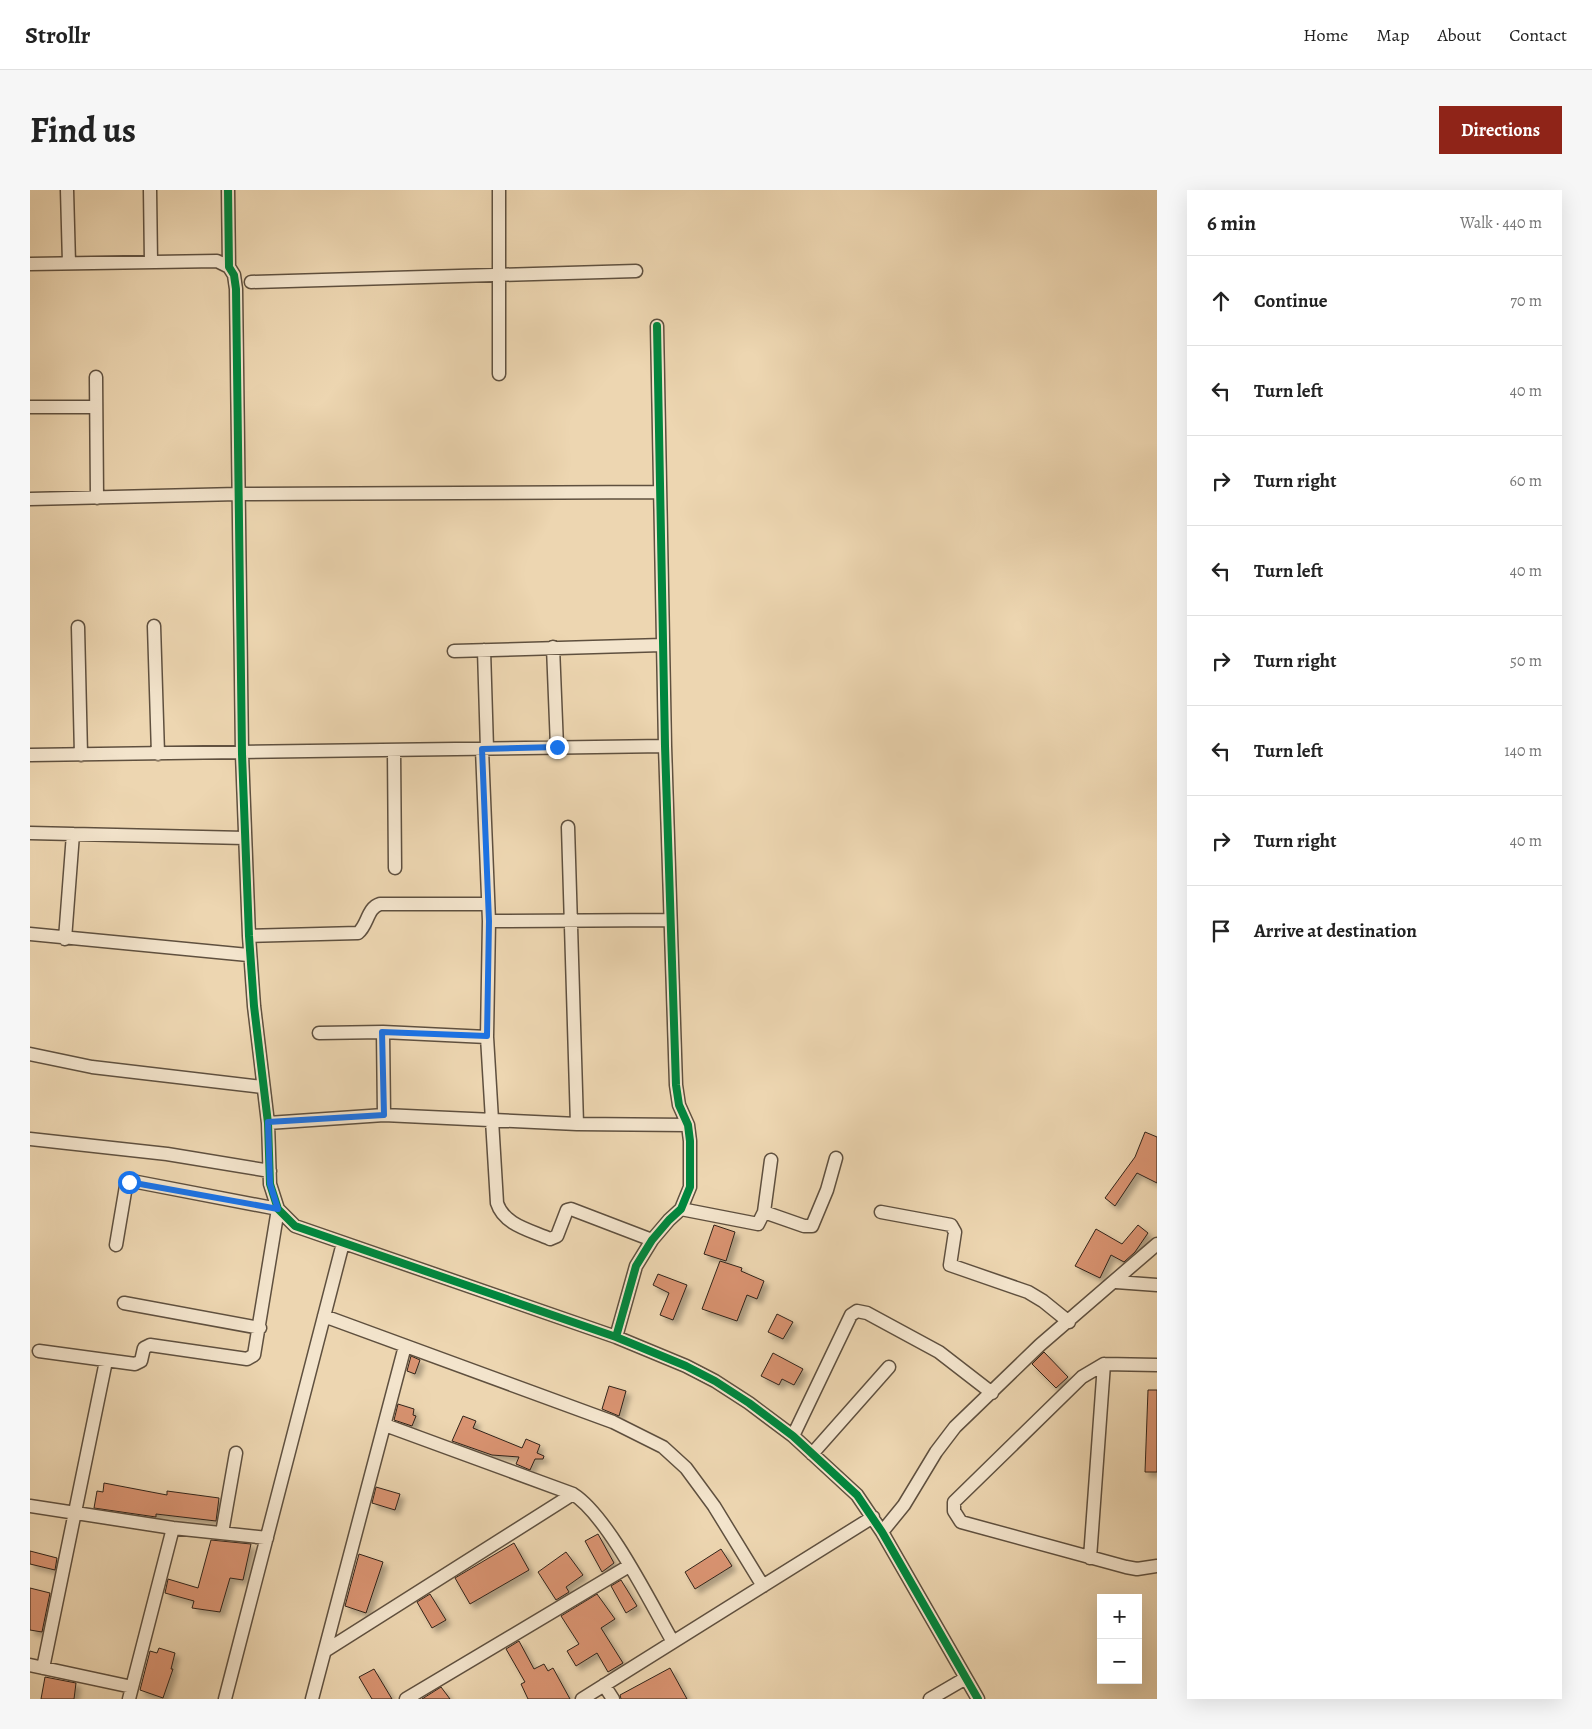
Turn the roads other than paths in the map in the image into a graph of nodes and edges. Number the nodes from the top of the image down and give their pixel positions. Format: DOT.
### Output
graph roads {
  1 [pos="67,190"];
  2 [pos="150,190"];
  3 [pos="228,190"];
  4 [pos="499,190"];
  5 [pos="151,262"];
  6 [pos="69,263"];
  7 [pos="30,264"];
  8 [pos="229,267"];
  9 [pos="636,270"];
  10 [pos="499,275"];
  11 [pos="250,282"];
  12 [pos="657,326"];
  13 [pos="499,374"];
  14 [pos="96,377"];
  15 [pos="30,407"];
  16 [pos="96,407"];
  17 [pos="660,492"];
  18 [pos="238,494"];
  19 [pos="97,498"];
  20 [pos="30,499"];
  21 [pos="154,626"];
  22 [pos="78,627"];
  23 [pos="662,645"];
  24 [pos="553,647"];
  25 [pos="484,650"];
  26 [pos="454,651"];
  27 [pos="665,746"];
  28 [pos="557,747"];
  29 [pos="485,749"];
  30 [pos="394,751"];
  31 [pos="158,754"];
  32 [pos="242,754"];
  33 [pos="30,755"];
  34 [pos="80,755"];
  35 [pos="568,826"];
  36 [pos="30,833"];
  37 [pos="73,834"];
  38 [pos="245,838"];
  39 [pos="396,868"];
  40 [pos="488,904"];
  41 [pos="572,920"];
  42 [pos="670,920"];
  43 [pos="489,921"];
  44 [pos="30,934"];
  45 [pos="249,936"];
  46 [pos="65,939"];
  47 [pos="248,955"];
  48 [pos="382,1032"];
  49 [pos="318,1033"];
  50 [pos="487,1036"];
  51 [pos="30,1054"];
  52 [pos="262,1087"];
  53 [pos="384,1115"];
  54 [pos="492,1120"];
  55 [pos="268,1122"];
  56 [pos="577,1124"];
  57 [pos="688,1125"];
  58 [pos="30,1139"];
  59 [pos="836,1158"];
  60 [pos="771,1160"];
  61 [pos="270,1171"];
  62 [pos="278,1209"];
  63 [pos="681,1209"];
  64 [pos="764,1212"];
  65 [pos="881,1212"];
  66 [pos="652,1240"];
  67 [pos="344,1242"];
  68 [pos="1157,1244"];
  69 [pos="116,1245"];
  70 [pos="1116,1282"];
  71 [pos="1157,1285"];
  72 [pos="124,1303"];
  73 [pos="324,1316"];
  74 [pos="1069,1322"];
  75 [pos="260,1328"];
  76 [pos="616,1337"];
  77 [pos="405,1346"];
  78 [pos="39,1351"];
  79 [pos="106,1361"];
  80 [pos="1104,1364"];
  81 [pos="1157,1364"];
  82 [pos="889,1368"];
  83 [pos="992,1393"];
  84 [pos="384,1426"];
  85 [pos="793,1436"];
  86 [pos="236,1452"];
  87 [pos="812,1454"];
  88 [pos="573,1494"];
  89 [pos="30,1506"];
  90 [pos="74,1514"];
  91 [pos="873,1517"];
  92 [pos="173,1528"];
  93 [pos="882,1532"];
  94 [pos="222,1533"];
  95 [pos="267,1538"];
  96 [pos="1090,1558"];
  97 [pos="629,1566"];
  98 [pos="1157,1566"];
  99 [pos="763,1586"];
  100 [pos="673,1642"];
  101 [pos="325,1651"];
  102 [pos="36,1666"];
  103 [pos="966,1678"];
  104 [pos="604,1685"];
  105 [pos="130,1693"];
  106 [pos="225,1699"];
  107 [pos="312,1699"];
  108 [pos="406,1699"];
  109 [pos="582,1699"];
  110 [pos="613,1699"];
  111 [pos="930,1699"];
  112 [pos="978,1699"];
  1 -- 6 [label="street"];
  2 -- 5 [label="street"];
  3 -- 8 [label="street"];
  4 -- 10 [label="street"];
  5 -- 6 [label="street"];
  5 -- 8 [label="street"];
  6 -- 7 [label="street"];
  8 -- 18 [label="street"];
  9 -- 10 [label="street"];
  10 -- 11 [label="street"];
  10 -- 13 [label="street"];
  12 -- 17 [label="street"];
  14 -- 16 [label="street"];
  15 -- 16 [label="street"];
  16 -- 19 [label="street"];
  17 -- 18 [label="street"];
  17 -- 23 [label="street"];
  18 -- 19 [label="street"];
  18 -- 32 [label="street"];
  19 -- 20 [label="street"];
  21 -- 31 [label="street"];
  22 -- 34 [label="street"];
  23 -- 24 [label="street"];
  23 -- 27 [label="street"];
  24 -- 25 [label="street"];
  24 -- 28 [label="street"];
  25 -- 26 [label="street"];
  25 -- 29 [label="street"];
  27 -- 28 [label="street"];
  27 -- 42 [label="street"];
  28 -- 29 [label="street"];
  29 -- 30 [label="street"];
  29 -- 40 [label="street"];
  30 -- 32 [label="street"];
  30 -- 39 [label="street"];
  31 -- 32 [label="street"];
  31 -- 34 [label="street"];
  32 -- 38 [label="street"];
  33 -- 34 [label="street"];
  35 -- 41 [label="street"];
  36 -- 37 [label="street"];
  37 -- 38 [label="street"];
  37 -- 46 [label="street"];
  38 -- 45 [label="street"];
  40 -- 43 [label="street"];
  40 -- 45 [label="street"];
  41 -- 42 [label="street"];
  41 -- 43 [label="street"];
  41 -- 56 [label="street"];
  42 -- 57 [label="street"];
  43 -- 50 [label="street"];
  44 -- 46 [label="street"];
  45 -- 52 [label="street"];
  46 -- 47 [label="street"];
  48 -- 49 [label="street"];
  48 -- 50 [label="street"];
  48 -- 53 [label="street"];
  50 -- 54 [label="street"];
  51 -- 52 [label="street"];
  52 -- 55 [label="street"];
  53 -- 54 [label="street"];
  53 -- 55 [label="street"];
  54 -- 56 [label="street"];
  54 -- 66 [label="street"];
  55 -- 61 [label="street"];
  56 -- 57 [label="street"];
  57 -- 63 [label="street"];
  58 -- 61 [label="street"];
  59 -- 64 [label="street"];
  60 -- 64 [label="street"];
  61 -- 62 [label="street"];
  62 -- 67 [label="street"];
  62 -- 69 [label="street"];
  62 -- 75 [label="street"];
  63 -- 64 [label="street"];
  63 -- 66 [label="street"];
  65 -- 74 [label="street"];
  66 -- 76 [label="street"];
  67 -- 73 [label="street"];
  67 -- 76 [label="street"];
  68 -- 70 [label="street"];
  70 -- 71 [label="street"];
  70 -- 74 [label="street"];
  72 -- 75 [label="street"];
  73 -- 77 [label="street"];
  73 -- 95 [label="street"];
  74 -- 83 [label="street"];
  75 -- 79 [label="street"];
  76 -- 85 [label="street"];
  77 -- 84 [label="street"];
  77 -- 99 [label="street"];
  78 -- 79 [label="street"];
  79 -- 90 [label="street"];
  80 -- 81 [label="street"];
  80 -- 96 [label="street"];
  80 -- 96 [label="street"];
  82 -- 87 [label="street"];
  83 -- 85 [label="street"];
  83 -- 93 [label="street"];
  84 -- 88 [label="street"];
  84 -- 101 [label="street"];
  85 -- 87 [label="street"];
  86 -- 94 [label="street"];
  87 -- 91 [label="street"];
  88 -- 97 [label="street"];
  88 -- 101 [label="street"];
  89 -- 90 [label="street"];
  90 -- 92 [label="street"];
  90 -- 102 [label="street"];
  91 -- 93 [label="street"];
  91 -- 99 [label="street"];
  92 -- 94 [label="street"];
  92 -- 105 [label="street"];
  93 -- 103 [label="street"];
  94 -- 95 [label="street"];
  95 -- 106 [label="street"];
  96 -- 98 [label="street"];
  97 -- 100 [label="street"];
  97 -- 108 [label="street"];
  99 -- 100 [label="street"];
  100 -- 104 [label="street"];
  101 -- 107 [label="street"];
  102 -- 105 [label="street"];
  103 -- 111 [label="street"];
  103 -- 112 [label="street"];
  104 -- 109 [label="street"];
  104 -- 110 [label="street"];
}
